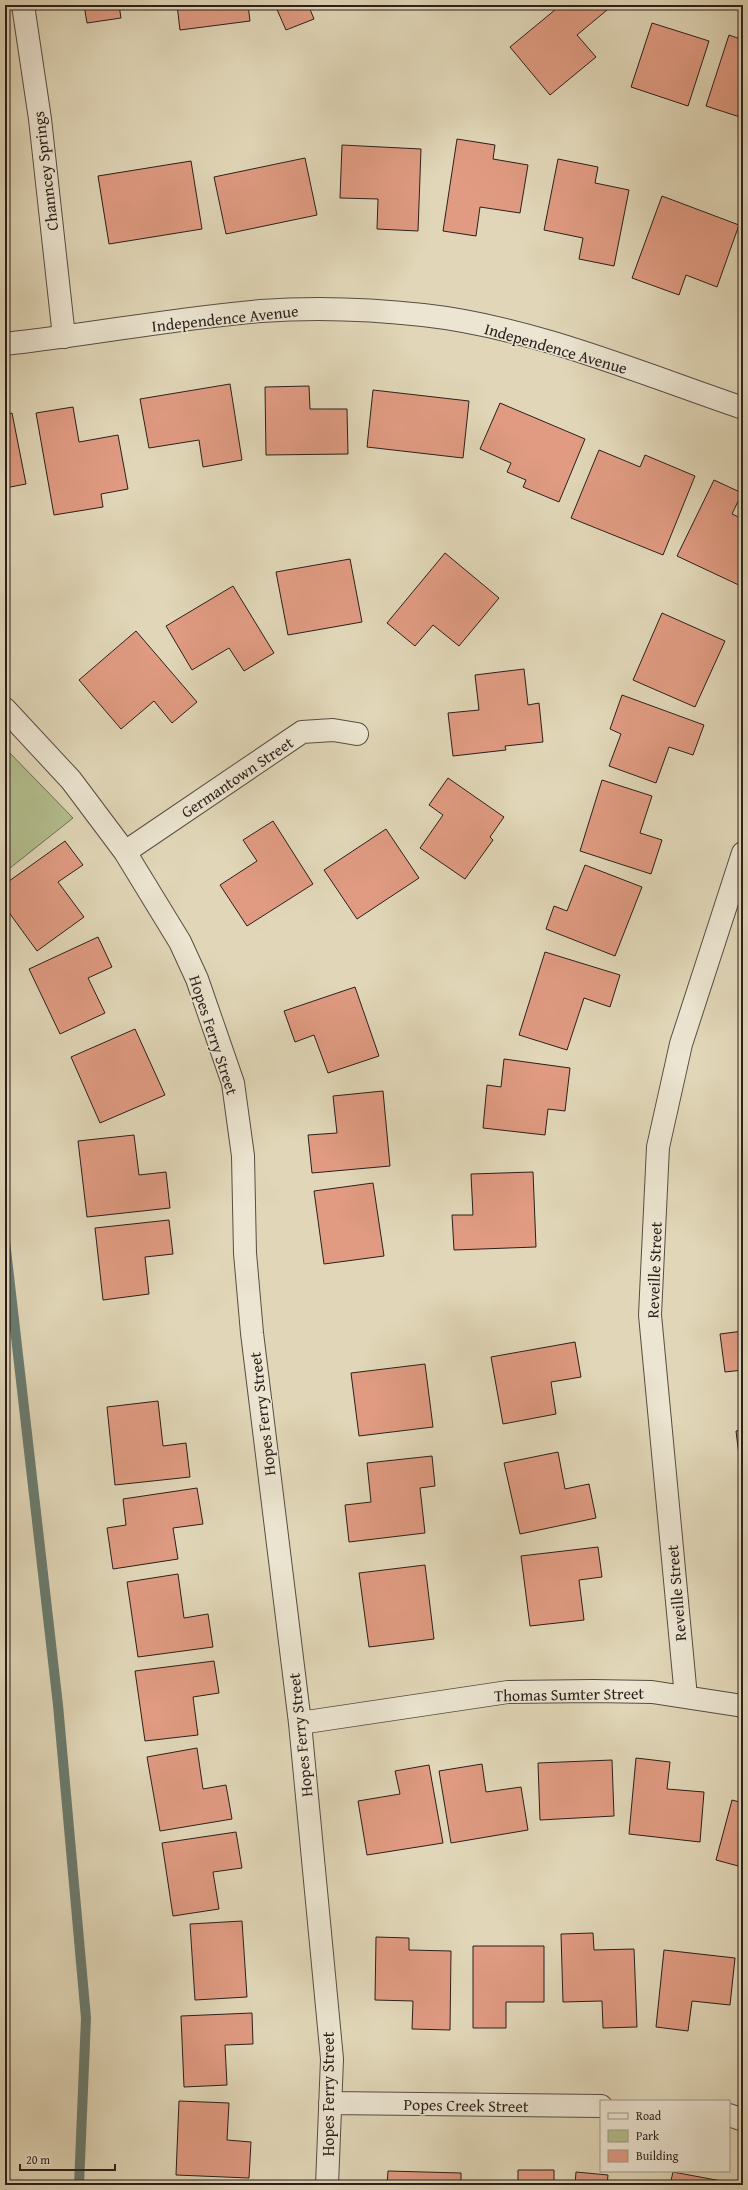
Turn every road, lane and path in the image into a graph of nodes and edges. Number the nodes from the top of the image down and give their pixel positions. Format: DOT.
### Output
graph roads {
  1 [pos="23,5"];
  2 [pos="64,338"];
  3 [pos="5,344"];
  4 [pos="743,408"];
  5 [pos="5,709"];
  6 [pos="357,734"];
  7 [pos="125,852"];
  8 [pos="743,853"];
  9 [pos="686,1697"];
  10 [pos="743,1706"];
  11 [pos="300,1723"];
  12 [pos="330,2103"];
  13 [pos="600,2106"];
  14 [pos="730,2115"];
  15 [pos="743,2120"];
  16 [pos="327,2185"];
  1 -- 2 [label="street, Channcey Springs"];
  2 -- 3 [label="street, Independence Avenue"];
  2 -- 4 [label="street, Independence Avenue"];
  5 -- 7 [label="street, Hopes Ferry Street"];
  6 -- 7 [label="street, Germantown Street"];
  7 -- 11 [label="street, Hopes Ferry Street"];
  8 -- 9 [label="street, Reveille Street"];
  9 -- 10 [label="street, Thomas Sumter Street"];
  9 -- 11 [label="street, Thomas Sumter Street"];
  11 -- 12 [label="street, Hopes Ferry Street"];
  12 -- 13 [label="street, Popes Creek Street"];
  12 -- 16 [label="street, Hopes Ferry Street"];
  14 -- 15 [label="street"];
}
